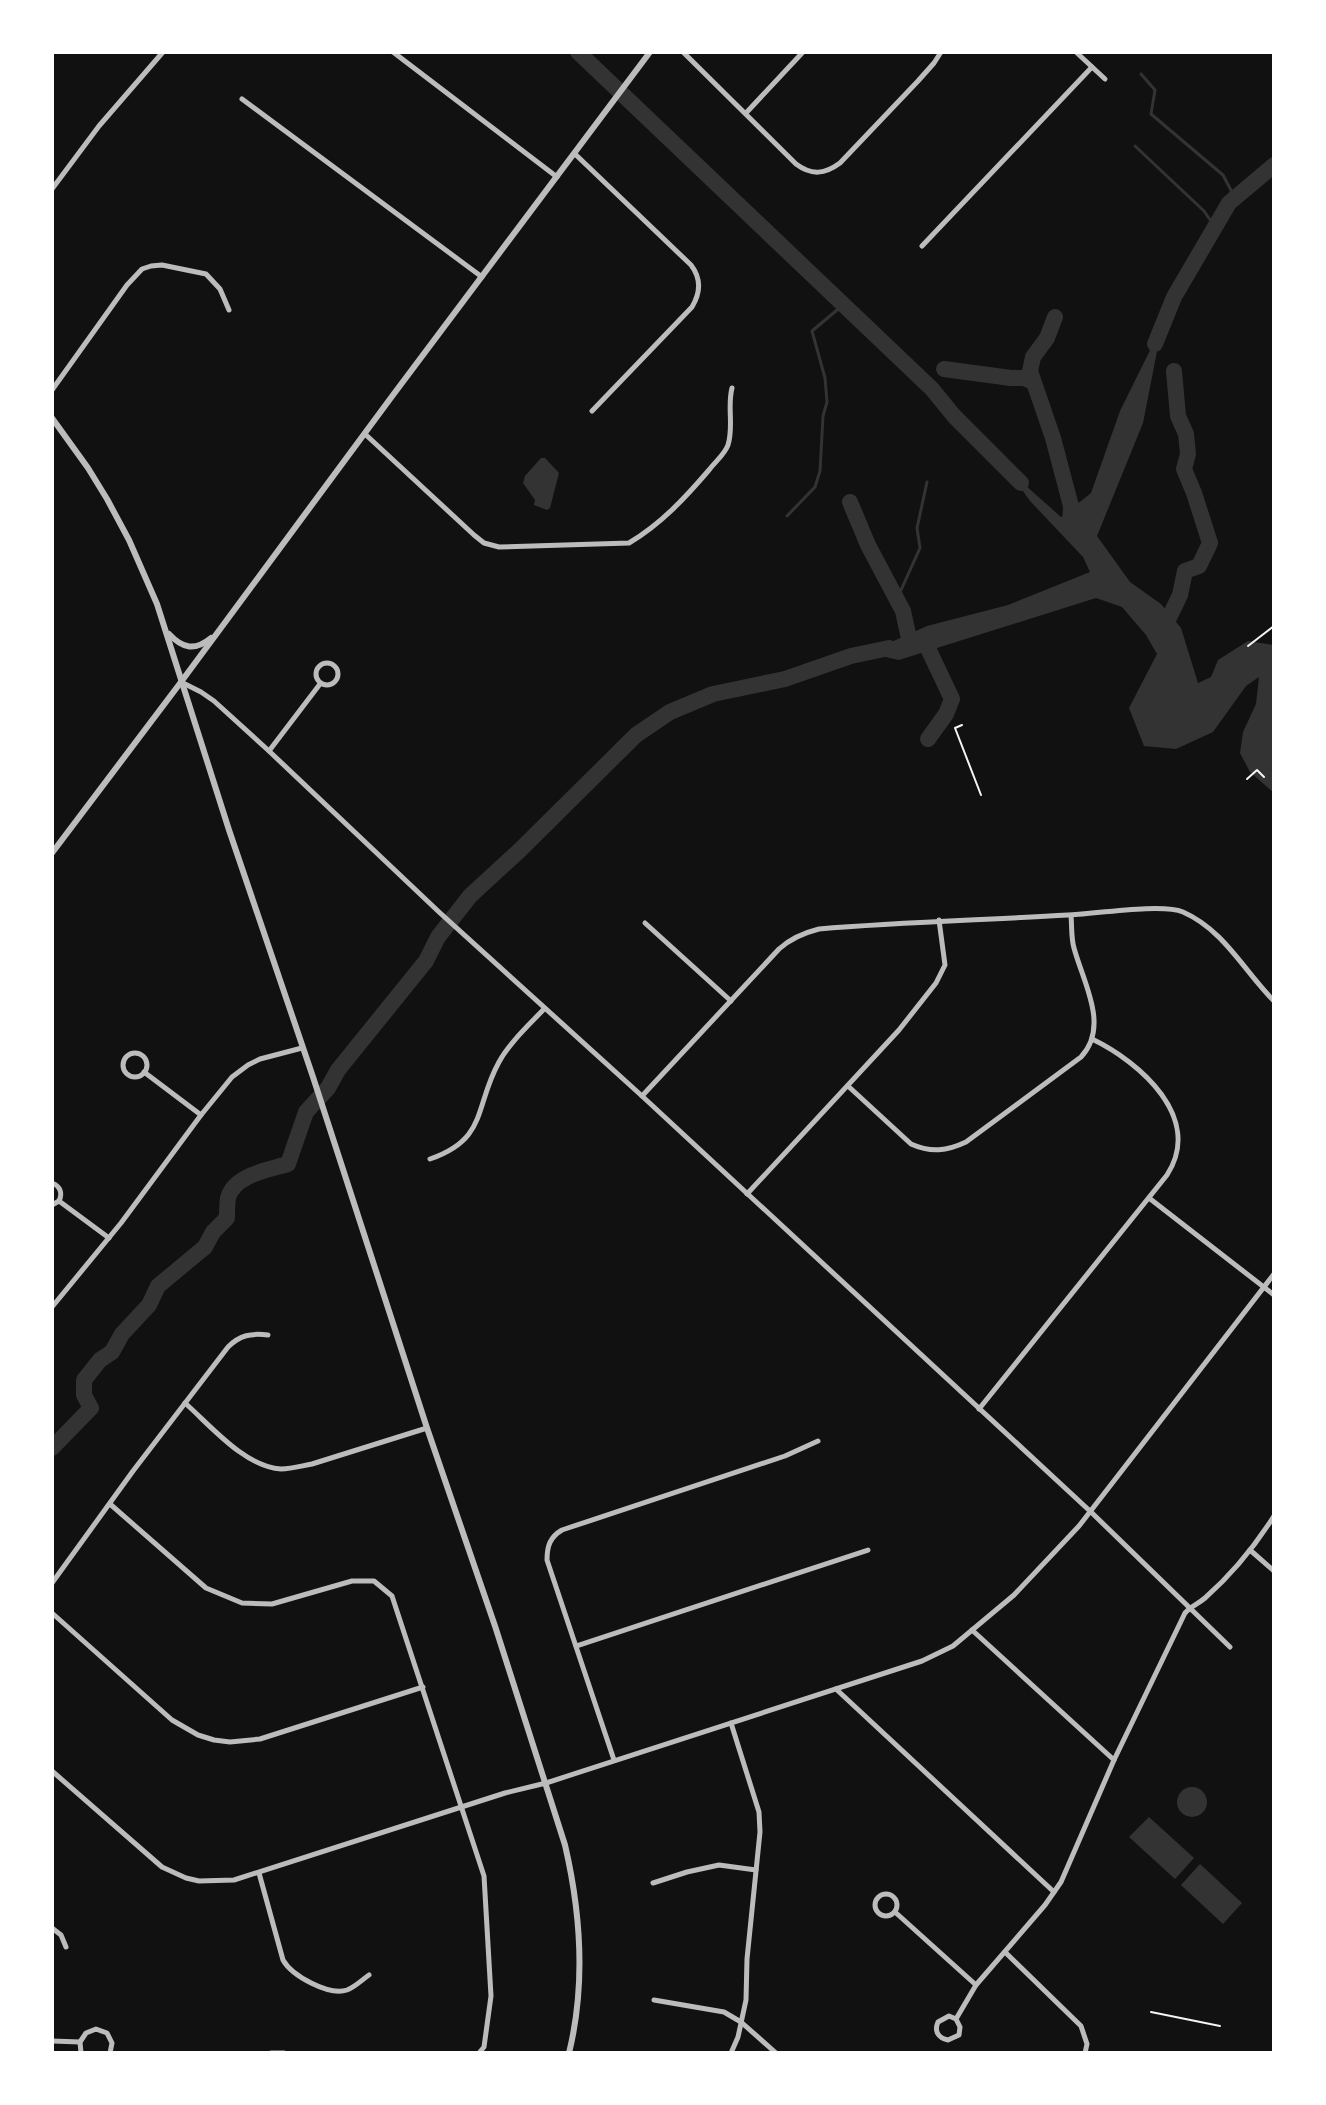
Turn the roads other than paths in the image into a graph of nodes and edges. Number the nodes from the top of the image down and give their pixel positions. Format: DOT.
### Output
graph roads {
  1 [pos="163,52"];
  2 [pos="393,52"];
  3 [pos="650,52"];
  4 [pos="683,52"];
  5 [pos="803,52"];
  6 [pos="941,52"];
  7 [pos="1076,52"];
  8 [pos="1092,67"];
  9 [pos="1105,79"];
  10 [pos="242,99"];
  11 [pos="746,113"];
  12 [pos="575,154"];
  13 [pos="557,177"];
  14 [pos="52,189"];
  15 [pos="922,246"];
  16 [pos="483,278"];
  17 [pos="229,310"];
  18 [pos="732,388"];
  19 [pos="52,390"];
  20 [pos="592,411"];
  21 [pos="52,418"];
  22 [pos="365,434"];
  23 [pos="165,628"];
  24 [pos="220,630"];
  25 [pos="181,682"];
  26 [pos="320,684"];
  27 [pos="269,751"];
  28 [pos="52,853"];
  29 [pos="1071,915"];
  30 [pos="939,920"];
  31 [pos="645,923"];
  32 [pos="731,1001"];
  33 [pos="1274,1001"];
  34 [pos="544,1009"];
  35 [pos="1092,1039"];
  36 [pos="302,1048"];
  37 [pos="144,1072"];
  38 [pos="848,1086"];
  39 [pos="642,1096"];
  40 [pos="201,1115"];
  41 [pos="430,1159"];
  42 [pos="52,1183"];
  43 [pos="747,1194"];
  44 [pos="1149,1198"];
  45 [pos="59,1201"];
  46 [pos="52,1205"];
  47 [pos="109,1238"];
  48 [pos="1274,1274"];
  49 [pos="1264,1287"];
  50 [pos="1274,1295"];
  51 [pos="52,1307"];
  52 [pos="268,1335"];
  53 [pos="185,1403"];
  54 [pos="979,1409"];
  55 [pos="427,1428"];
  56 [pos="818,1441"];
  57 [pos="110,1504"];
  58 [pos="1091,1512"];
  59 [pos="1274,1516"];
  60 [pos="868,1550"];
  61 [pos="1250,1550"];
  62 [pos="1274,1571"];
  63 [pos="52,1583"];
  64 [pos="1189,1608"];
  65 [pos="52,1613"];
  66 [pos="972,1630"];
  67 [pos="576,1646"];
  68 [pos="1230,1647"];
  69 [pos="423,1687"];
  70 [pos="836,1689"];
  71 [pos="731,1723"];
  72 [pos="614,1760"];
  73 [pos="1114,1760"];
  74 [pos="52,1771"];
  75 [pos="546,1783"];
  76 [pos="462,1808"];
  77 [pos="756,1870"];
  78 [pos="259,1873"];
  79 [pos="653,1883"];
  80 [pos="1054,1892"];
  81 [pos="895,1912"];
  82 [pos="52,1928"];
  83 [pos="66,1947"];
  84 [pos="1005,1952"];
  85 [pos="369,1975"];
  86 [pos="976,1985"];
  87 [pos="654,2000"];
  88 [pos="956,2019"];
  89 [pos="741,2022"];
  90 [pos="52,2041"];
  91 [pos="80,2042"];
  92 [pos="81,2053"];
  93 [pos="110,2053"];
  94 [pos="271,2053"];
  95 [pos="284,2053"];
  96 [pos="479,2053"];
  97 [pos="569,2053"];
  98 [pos="731,2053"];
  99 [pos="776,2053"];
  100 [pos="1085,2053"];
  1 -- 14 [label="street"];
  2 -- 13 [label="street"];
  3 -- 12 [label="street"];
  4 -- 11 [label="street"];
  5 -- 11 [label="street"];
  6 -- 11 [label="street"];
  7 -- 8 [label="street"];
  8 -- 9 [label="street"];
  8 -- 15 [label="street"];
  10 -- 16 [label="street"];
  12 -- 13 [label="street"];
  12 -- 20 [label="street"];
  13 -- 16 [label="street"];
  16 -- 22 [label="street"];
  17 -- 19 [label="street"];
  18 -- 22 [label="street"];
  21 -- 23 [label="street"];
  22 -- 24 [label="street"];
  23 -- 24 [label="street"];
  23 -- 25 [label="street"];
  24 -- 25 [label="street"];
  25 -- 27 [label="street"];
  25 -- 28 [label="street"];
  25 -- 36 [label="street"];
  26 -- 26 [label="street"];
  26 -- 27 [label="street"];
  27 -- 34 [label="street"];
  29 -- 30 [label="street"];
  29 -- 33 [label="street"];
  29 -- 35 [label="street"];
  30 -- 32 [label="street"];
  30 -- 38 [label="street"];
  31 -- 32 [label="street"];
  32 -- 39 [label="street"];
  34 -- 39 [label="street"];
  34 -- 41 [label="street"];
  35 -- 38 [label="street"];
  35 -- 44 [label="street"];
  36 -- 40 [label="street"];
  36 -- 55 [label="street"];
  37 -- 37 [label="street"];
  37 -- 40 [label="street"];
  38 -- 43 [label="street"];
  39 -- 43 [label="street"];
  40 -- 47 [label="street"];
  42 -- 45 [label="street"];
  43 -- 54 [label="street"];
  44 -- 49 [label="street"];
  44 -- 54 [label="street"];
  45 -- 46 [label="street"];
  45 -- 47 [label="street"];
  47 -- 51 [label="street"];
  48 -- 49 [label="street"];
  49 -- 50 [label="street"];
  49 -- 58 [label="street"];
  52 -- 53 [label="street"];
  53 -- 55 [label="street"];
  53 -- 57 [label="street"];
  54 -- 58 [label="street"];
  55 -- 75 [label="street"];
  56 -- 67 [label="street"];
  57 -- 63 [label="street"];
  57 -- 69 [label="street"];
  58 -- 64 [label="street"];
  58 -- 66 [label="street"];
  59 -- 61 [label="street"];
  60 -- 67 [label="street"];
  61 -- 62 [label="street"];
  61 -- 64 [label="street"];
  64 -- 68 [label="street"];
  64 -- 73 [label="street"];
  65 -- 69 [label="street"];
  66 -- 70 [label="street"];
  66 -- 73 [label="street"];
  67 -- 72 [label="street"];
  69 -- 76 [label="street"];
  70 -- 71 [label="street"];
  70 -- 80 [label="street"];
  71 -- 72 [label="street"];
  71 -- 77 [label="street"];
  72 -- 75 [label="street"];
  73 -- 80 [label="street"];
  74 -- 78 [label="street"];
  75 -- 76 [label="street"];
  75 -- 97 [label="street"];
  76 -- 78 [label="street"];
  76 -- 96 [label="street"];
  77 -- 79 [label="street"];
  77 -- 89 [label="street"];
  78 -- 85 [label="street"];
  80 -- 84 [label="street"];
  81 -- 81 [label="street"];
  81 -- 86 [label="street"];
  82 -- 83 [label="street"];
  84 -- 86 [label="street"];
  84 -- 100 [label="street"];
  86 -- 88 [label="street"];
  87 -- 89 [label="street"];
  88 -- 88 [label="street"];
  89 -- 98 [label="street"];
  89 -- 99 [label="street"];
  90 -- 91 [label="street"];
  91 -- 92 [label="street"];
  91 -- 93 [label="street"];
  94 -- 95 [label="street"];
}
